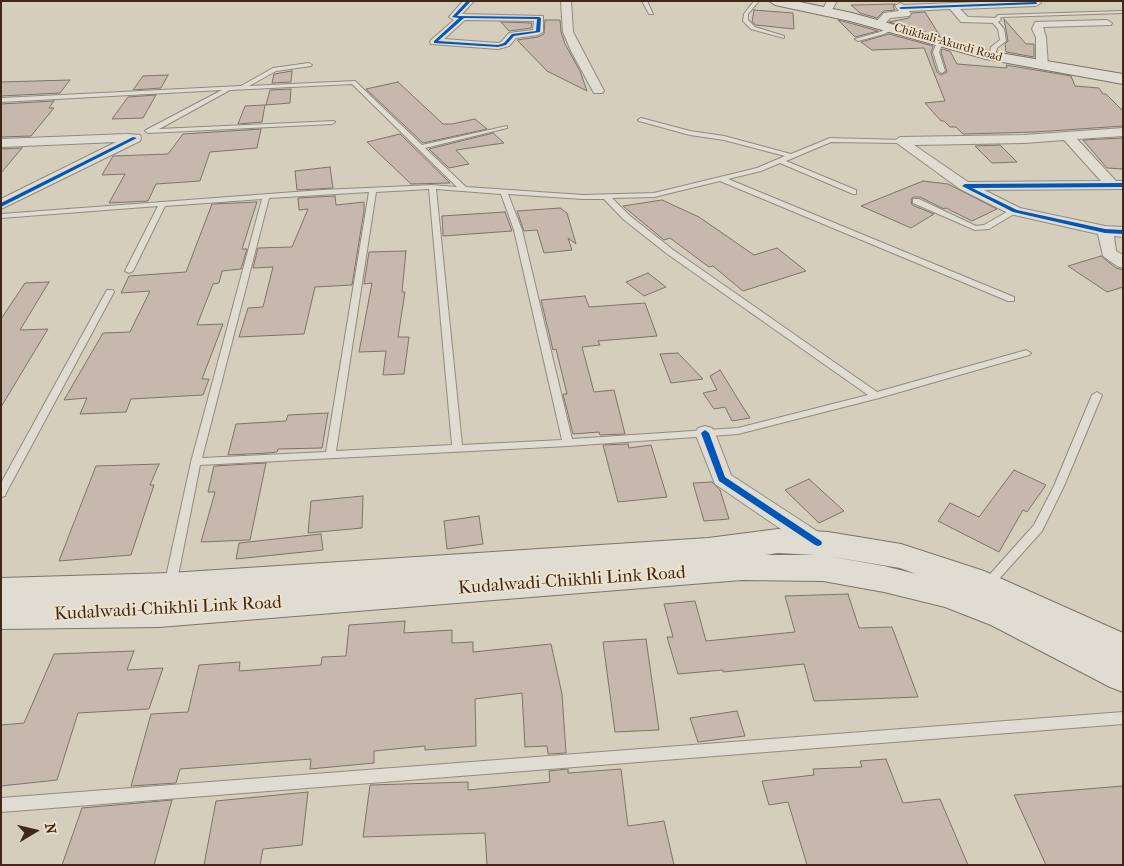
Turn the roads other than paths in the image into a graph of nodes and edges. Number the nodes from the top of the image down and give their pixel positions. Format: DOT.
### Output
graph roads {
  1 [pos="469,1"];
  2 [pos="566,1"];
  3 [pos="644,1"];
  4 [pos="757,1"];
  5 [pos="1033,1"];
  6 [pos="782,2"];
  7 [pos="898,4"];
  8 [pos="821,5"];
  9 [pos="957,6"];
  10 [pos="1123,12"];
  11 [pos="651,13"];
  12 [pos="463,17"];
  13 [pos="996,20"];
  14 [pos="1107,23"];
  15 [pos="885,26"];
  16 [pos="782,37"];
  17 [pos="858,39"];
  18 [pos="940,42"];
  19 [pos="992,57"];
  20 [pos="309,65"];
  21 [pos="1042,66"];
  22 [pos="942,71"];
  23 [pos="1123,80"];
  24 [pos="230,88"];
  25 [pos="242,88"];
  26 [pos="598,91"];
  27 [pos="1,100"];
  28 [pos="641,120"];
  29 [pos="332,122"];
  30 [pos="505,127"];
  31 [pos="148,132"];
  32 [pos="1123,132"];
  33 [pos="1067,136"];
  34 [pos="135,138"];
  35 [pos="900,141"];
  36 [pos="1,143"];
  37 [pos="422,147"];
  38 [pos="791,156"];
  39 [pos="780,161"];
  40 [pos="721,179"];
  41 [pos="1118,185"];
  42 [pos="965,186"];
  43 [pos="432,187"];
  44 [pos="464,189"];
  45 [pos="373,190"];
  46 [pos="504,192"];
  47 [pos="853,192"];
  48 [pos="266,196"];
  49 [pos="606,196"];
  50 [pos="916,202"];
  51 [pos="163,203"];
  52 [pos="1,205"];
  53 [pos="1015,211"];
  54 [pos="1,216"];
  55 [pos="1105,230"];
  56 [pos="1123,232"];
  57 [pos="1123,263"];
  58 [pos="129,271"];
  59 [pos="110,292"];
  60 [pos="1011,299"];
  61 [pos="1026,353"];
  62 [pos="1097,395"];
  63 [pos="876,396"];
  64 [pos="705,433"];
  65 [pos="568,443"];
  66 [pos="457,449"];
  67 [pos="330,456"];
  68 [pos="196,462"];
  69 [pos="1,493"];
  70 [pos="818,543"];
  71 [pos="985,587"];
  72 [pos="1,592"];
  73 [pos="165,599"];
  74 [pos="1,615"];
  75 [pos="1123,650"];
  76 [pos="1123,676"];
  77 [pos="1123,718"];
  78 [pos="1,805"];
  1 -- 12 [label="street"];
  2 -- 26 [label="street"];
  3 -- 11 [label="lane"];
  4 -- 16 [label="lane"];
  5 -- 9 [label="street"];
  6 -- 8 [label="main road, Chikhali-Akurdi Road"];
  7 -- 9 [label="street"];
  7 -- 15 [label="street"];
  8 -- 15 [label="main road, Chikhali-Akurdi Road"];
  9 -- 13 [label="street"];
  10 -- 13 [label="lane"];
  12 -- 12 [label="street"];
  13 -- 19 [label="lane"];
  14 -- 21 [label="street"];
  15 -- 17 [label="lane"];
  15 -- 18 [label="main road, Chikhali-Akurdi Road"];
  18 -- 19 [label="main road, Chikhali-Akurdi Road"];
  18 -- 22 [label="lane"];
  19 -- 21 [label="main road, Chikhali-Akurdi Road"];
  20 -- 25 [label="lane"];
  21 -- 23 [label="main road, Chikhali-Akurdi Road"];
  24 -- 25 [label="lane"];
  24 -- 27 [label="lane"];
  24 -- 31 [label="lane"];
  25 -- 37 [label="lane"];
  28 -- 38 [label="lane"];
  29 -- 31 [label="lane"];
  30 -- 37 [label="lane"];
  31 -- 34 [label="lane"];
  32 -- 33 [label="street"];
  33 -- 35 [label="street"];
  33 -- 41 [label="street"];
  34 -- 36 [label="street"];
  34 -- 52 [label="street"];
  35 -- 38 [label="lane"];
  35 -- 42 [label="street"];
  37 -- 44 [label="lane"];
  38 -- 39 [label="lane"];
  39 -- 40 [label="lane"];
  39 -- 47 [label="lane"];
  40 -- 49 [label="lane"];
  40 -- 60 [label="lane"];
  41 -- 42 [label="street"];
  42 -- 53 [label="street"];
  43 -- 44 [label="lane"];
  43 -- 45 [label="lane"];
  43 -- 66 [label="lane"];
  44 -- 46 [label="lane"];
  45 -- 48 [label="lane"];
  45 -- 67 [label="lane"];
  46 -- 49 [label="lane"];
  46 -- 65 [label="lane"];
  48 -- 51 [label="lane"];
  48 -- 68 [label="lane"];
  49 -- 63 [label="lane"];
  50 -- 53 [label="lane"];
  51 -- 54 [label="lane"];
  51 -- 58 [label="lane"];
  53 -- 55 [label="street"];
  55 -- 56 [label="street"];
  55 -- 57 [label="street"];
  59 -- 69 [label="lane"];
  61 -- 63 [label="lane"];
  62 -- 71 [label="lane"];
  63 -- 64 [label="lane"];
  64 -- 65 [label="lane"];
  64 -- 70 [label="street"];
  65 -- 66 [label="lane"];
  66 -- 67 [label="lane"];
  67 -- 68 [label="lane"];
  68 -- 73 [label="lane"];
  70 -- 71 [label="main road, Kudalwadi-Chikhli Link Road"];
  70 -- 73 [label="main road, Kudalwadi-Chikhli Link Road"];
  71 -- 75 [label="main road, Kudalwadi-Chikhli Link Road"];
  72 -- 73 [label="main road, Kudalwadi-Chikhli Link Road"];
  73 -- 74 [label="main road, Kudalwadi-Chikhli Link Road"];
  73 -- 76 [label="main road, Kudalwadi-Chikhli Link Road"];
  77 -- 78 [label="lane"];
}
